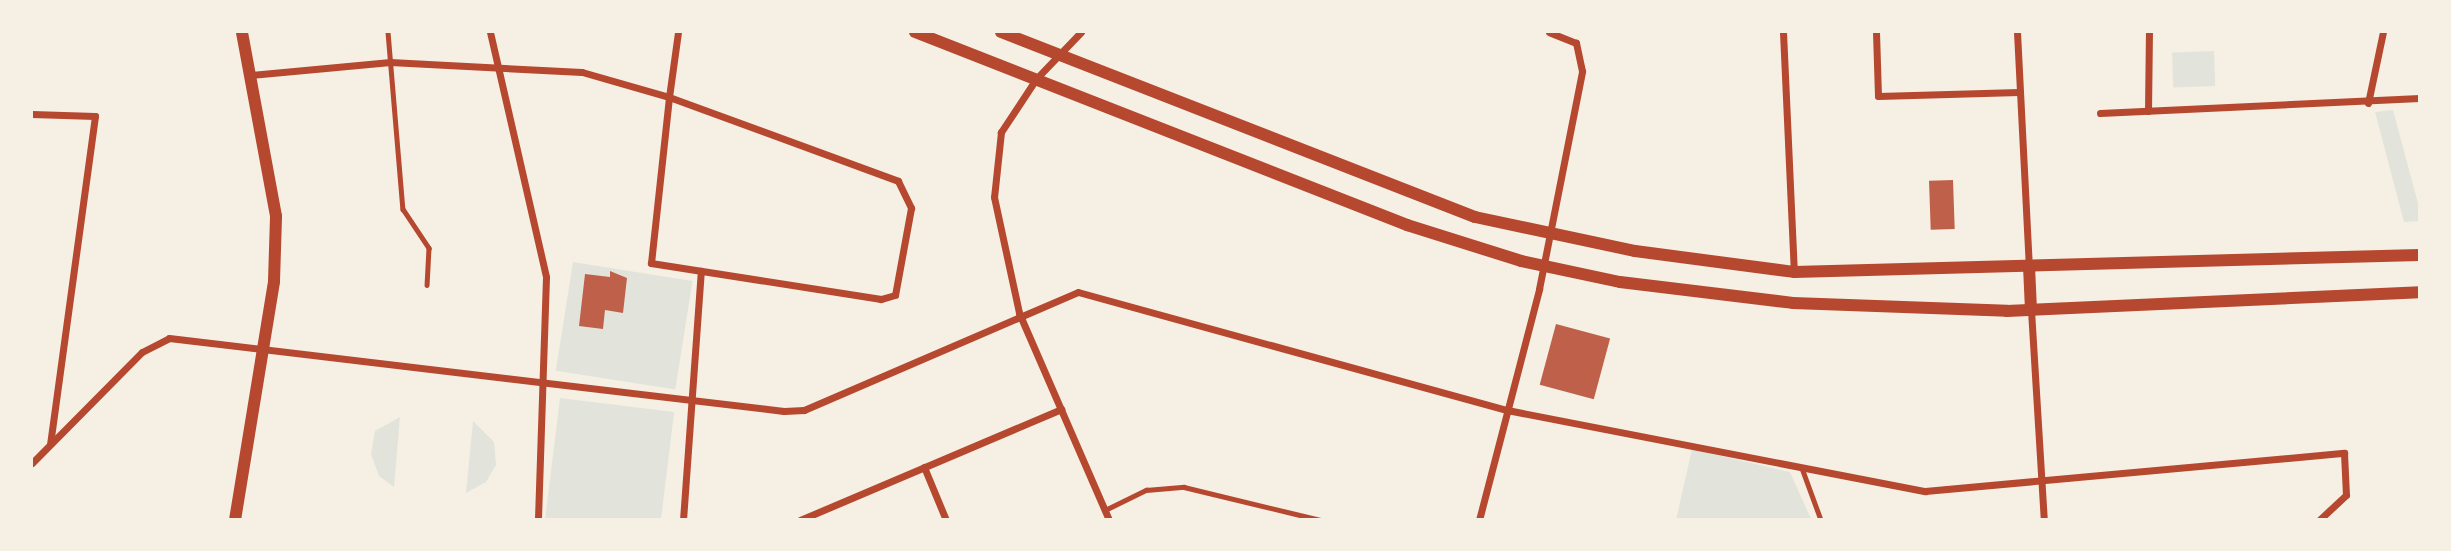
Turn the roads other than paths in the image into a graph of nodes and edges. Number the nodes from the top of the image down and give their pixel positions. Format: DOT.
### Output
graph roads {
  1 [pos="242,32"];
  2 [pos="388,32"];
  3 [pos="490,32"];
  4 [pos="678,32"];
  5 [pos="915,32"];
  6 [pos="1001,32"];
  7 [pos="1081,32"];
  8 [pos="1549,32"];
  9 [pos="1783,32"];
  10 [pos="1876,32"];
  11 [pos="2017,32"];
  12 [pos="2149,32"];
  13 [pos="2383,32"];
  14 [pos="1060,54"];
  15 [pos="390,62"];
  16 [pos="495,72"];
  17 [pos="250,75"];
  18 [pos="1036,79"];
  19 [pos="2020,92"];
  20 [pos="668,97"];
  21 [pos="2420,98"];
  22 [pos="2368,103"];
  23 [pos="2148,111"];
  24 [pos="2100,113"];
  25 [pos="32,114"];
  26 [pos="1550,235"];
  27 [pos="2420,255"];
  28 [pos="2029,266"];
  29 [pos="1544,267"];
  30 [pos="701,271"];
  31 [pos="1794,272"];
  32 [pos="427,285"];
  33 [pos="2420,292"];
  34 [pos="2031,310"];
  35 [pos="1019,313"];
  36 [pos="264,354"];
  37 [pos="545,381"];
  38 [pos="688,402"];
  39 [pos="1062,409"];
  40 [pos="1507,410"];
  41 [pos="50,444"];
  42 [pos="32,463"];
  43 [pos="1800,464"];
  44 [pos="924,467"];
  45 [pos="2040,482"];
  46 [pos="1105,510"];
  47 [pos="235,520"];
  48 [pos="538,520"];
  49 [pos="683,520"];
  50 [pos="800,520"];
  51 [pos="946,520"];
  52 [pos="1109,520"];
  53 [pos="1320,520"];
  54 [pos="1479,520"];
  55 [pos="1821,520"];
  56 [pos="2044,520"];
  57 [pos="2319,520"];
  1 -- 17 [label="street"];
  2 -- 15 [label="lane"];
  3 -- 16 [label="street"];
  4 -- 20 [label="street"];
  5 -- 18 [label="street"];
  6 -- 14 [label="street"];
  7 -- 14 [label="street"];
  8 -- 26 [label="street"];
  9 -- 31 [label="street"];
  10 -- 19 [label="street"];
  11 -- 19 [label="street"];
  12 -- 23 [label="street"];
  13 -- 22 [label="street"];
  14 -- 18 [label="street"];
  14 -- 26 [label="street"];
  15 -- 16 [label="street"];
  15 -- 17 [label="street"];
  15 -- 32 [label="lane"];
  16 -- 20 [label="street"];
  16 -- 37 [label="street"];
  17 -- 36 [label="street"];
  18 -- 29 [label="street"];
  18 -- 35 [label="street"];
  19 -- 28 [label="street"];
  20 -- 30 [label="street"];
  20 -- 30 [label="street"];
  21 -- 22 [label="street"];
  22 -- 23 [label="street"];
  23 -- 24 [label="street"];
  25 -- 41 [label="street"];
  26 -- 29 [label="street"];
  26 -- 31 [label="street"];
  27 -- 28 [label="street"];
  28 -- 31 [label="street"];
  28 -- 34 [label="street"];
  29 -- 34 [label="street"];
  29 -- 40 [label="street"];
  30 -- 38 [label="street"];
  33 -- 34 [label="street"];
  34 -- 45 [label="street"];
  35 -- 38 [label="street"];
  35 -- 39 [label="street"];
  35 -- 40 [label="street"];
  36 -- 37 [label="street"];
  36 -- 41 [label="street"];
  36 -- 47 [label="street"];
  37 -- 38 [label="street"];
  37 -- 48 [label="street"];
  38 -- 49 [label="street"];
  39 -- 44 [label="street"];
  39 -- 46 [label="street"];
  40 -- 43 [label="street"];
  40 -- 54 [label="street"];
  41 -- 42 [label="street"];
  43 -- 45 [label="street"];
  43 -- 55 [label="lane"];
  44 -- 50 [label="street"];
  44 -- 51 [label="street"];
  45 -- 56 [label="street"];
  45 -- 57 [label="street"];
  46 -- 52 [label="street"];
  46 -- 53 [label="lane"];
}
